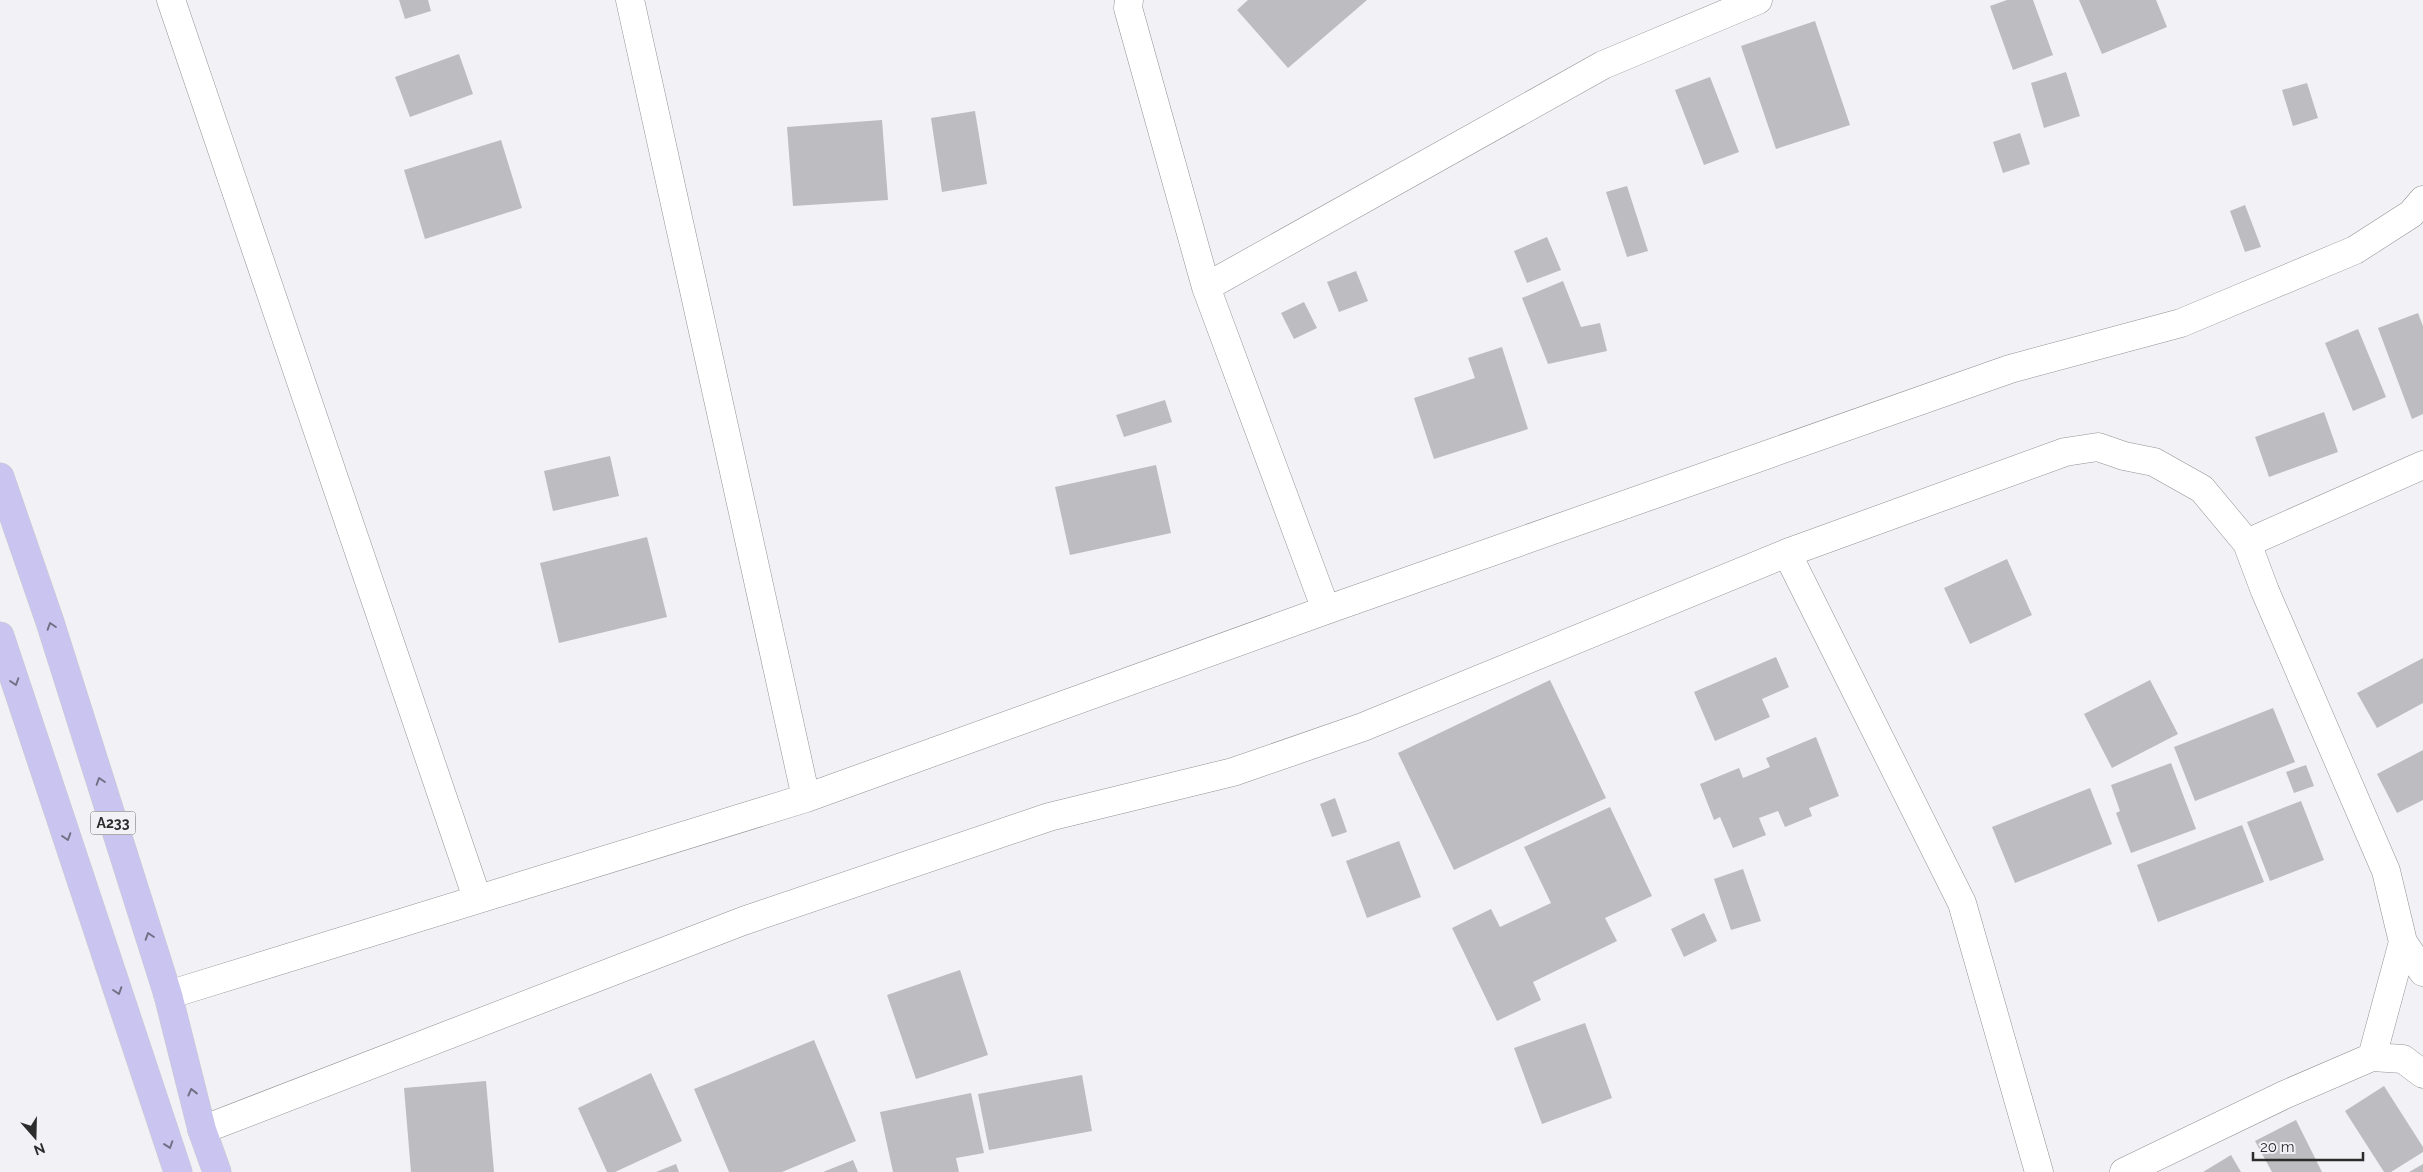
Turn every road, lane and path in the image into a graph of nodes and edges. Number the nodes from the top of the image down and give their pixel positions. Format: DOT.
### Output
graph roads {
  1 [pos="170,0"];
  2 [pos="630,0"];
  3 [pos="1129,0"];
  4 [pos="1758,0"];
  5 [pos="2423,200"];
  6 [pos="1206,287"];
  7 [pos="2423,465"];
  8 [pos="0,477"];
  9 [pos="2247,543"];
  10 [pos="1787,553"];
  11 [pos="1326,610"];
  12 [pos="0,636"];
  13 [pos="806,798"];
  14 [pos="476,898"];
  15 [pos="2404,942"];
  16 [pos="2423,972"];
  17 [pos="168,995"];
  18 [pos="2372,1057"];
  19 [pos="2423,1074"];
  20 [pos="202,1130"];
  21 [pos="178,1172"];
  22 [pos="217,1172"];
  23 [pos="2039,1172"];
  24 [pos="2124,1172"];
  1 -- 14 [label="street"];
  2 -- 13 [label="street"];
  3 -- 6 [label="street"];
  4 -- 6 [label="street"];
  5 -- 11 [label="street"];
  6 -- 11 [label="street"];
  7 -- 9 [label="street"];
  17 -- 8 [label="highway, A233, one-way"];
  9 -- 10 [label="street"];
  9 -- 15 [label="street"];
  10 -- 20 [label="street"];
  10 -- 23 [label="street"];
  11 -- 13 [label="street"];
  12 -- 21 [label="highway, one-way"];
  13 -- 14 [label="street"];
  14 -- 17 [label="street"];
  15 -- 16 [label="street"];
  15 -- 18 [label="street"];
  20 -- 17 [label="highway, A233, one-way"];
  18 -- 19 [label="street"];
  18 -- 24 [label="street"];
  20 -- 22 [label="highway, A233"];
}
